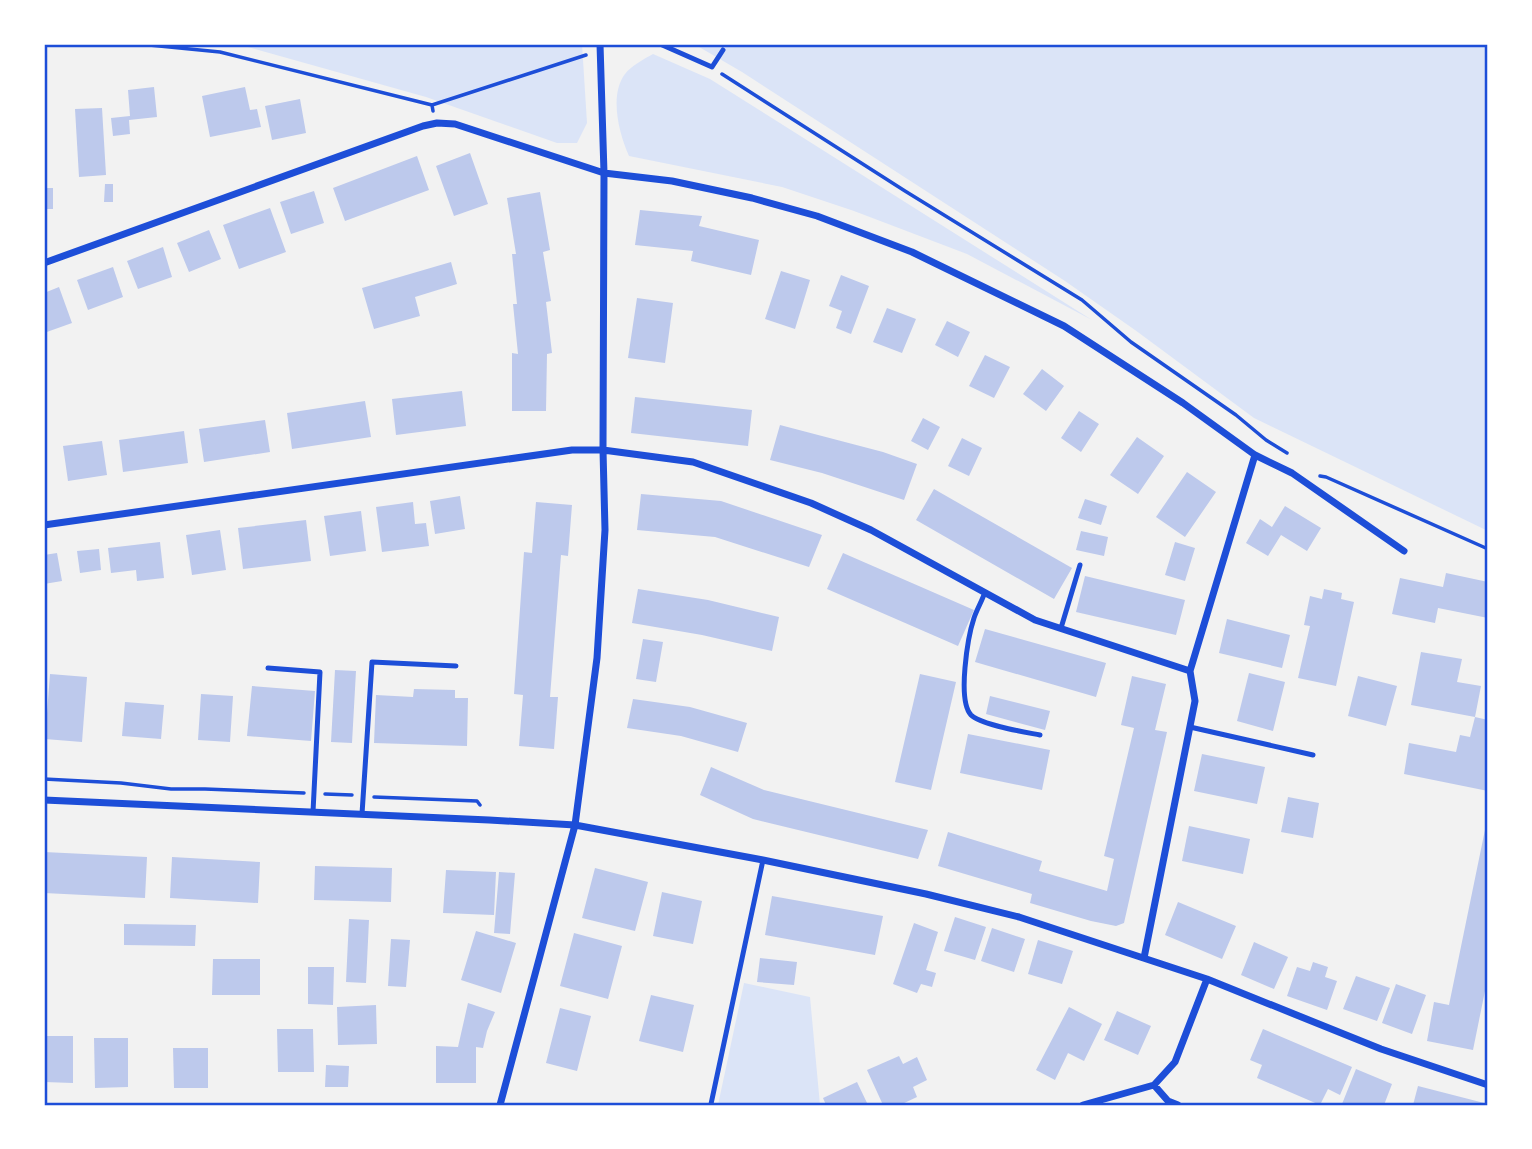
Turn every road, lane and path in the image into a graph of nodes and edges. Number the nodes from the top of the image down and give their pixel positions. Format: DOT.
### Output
graph roads {
  1 [pos="139,44"];
  2 [pos="660,44"];
  3 [pos="600,47"];
  4 [pos="723,50"];
  5 [pos="712,67"];
  6 [pos="432,105"];
  7 [pos="437,123"];
  8 [pos="604,173"];
  9 [pos="44,262"];
  10 [pos="603,450"];
  11 [pos="1288,453"];
  12 [pos="1255,455"];
  13 [pos="1292,473"];
  14 [pos="44,525"];
  15 [pos="1488,549"];
  16 [pos="1404,551"];
  17 [pos="1080,565"];
  18 [pos="985,592"];
  19 [pos="1061,628"];
  20 [pos="456,666"];
  21 [pos="268,668"];
  22 [pos="1190,671"];
  23 [pos="1190,727"];
  24 [pos="1040,735"];
  25 [pos="1313,755"];
  26 [pos="44,779"];
  27 [pos="314,793"];
  28 [pos="363,796"];
  29 [pos="44,800"];
  30 [pos="313,812"];
  31 [pos="362,814"];
  32 [pos="489,820"];
  33 [pos="575,825"];
  34 [pos="763,860"];
  35 [pos="1144,958"];
  36 [pos="1207,979"];
  37 [pos="1488,1084"];
  38 [pos="1154,1085"];
  39 [pos="711,1104"];
  40 [pos="500,1105"];
  41 [pos="1083,1105"];
  42 [pos="1178,1105"];
  1 -- 6 [label="path"];
  2 -- 5 [label="lane"];
  3 -- 6 [label="path"];
  3 -- 8 [label="street"];
  4 -- 5 [label="lane"];
  5 -- 11 [label="path"];
  6 -- 7 [label="path"];
  7 -- 8 [label="street"];
  7 -- 9 [label="street"];
  8 -- 10 [label="street"];
  8 -- 12 [label="street"];
  10 -- 14 [label="street"];
  10 -- 18 [label="street"];
  10 -- 33 [label="street"];
  12 -- 13 [label="street"];
  12 -- 22 [label="street"];
  13 -- 15 [label="path"];
  13 -- 16 [label="street"];
  17 -- 19 [label="lane"];
  18 -- 19 [label="street"];
  18 -- 24 [label="lane"];
  19 -- 22 [label="street"];
  20 -- 28 [label="lane"];
  21 -- 27 [label="lane"];
  22 -- 23 [label="street"];
  23 -- 25 [label="lane"];
  23 -- 35 [label="street"];
  26 -- 27 [label="path"];
  27 -- 28 [label="path"];
  27 -- 30 [label="lane"];
  28 -- 31 [label="lane"];
  28 -- 32 [label="path"];
  29 -- 30 [label="street"];
  30 -- 31 [label="street"];
  31 -- 32 [label="street"];
  32 -- 33 [label="street"];
  33 -- 34 [label="street"];
  33 -- 40 [label="street"];
  34 -- 35 [label="street"];
  34 -- 39 [label="lane"];
  35 -- 36 [label="street"];
  36 -- 37 [label="street"];
  36 -- 38 [label="street"];
  38 -- 41 [label="street"];
  38 -- 42 [label="street"];
}
